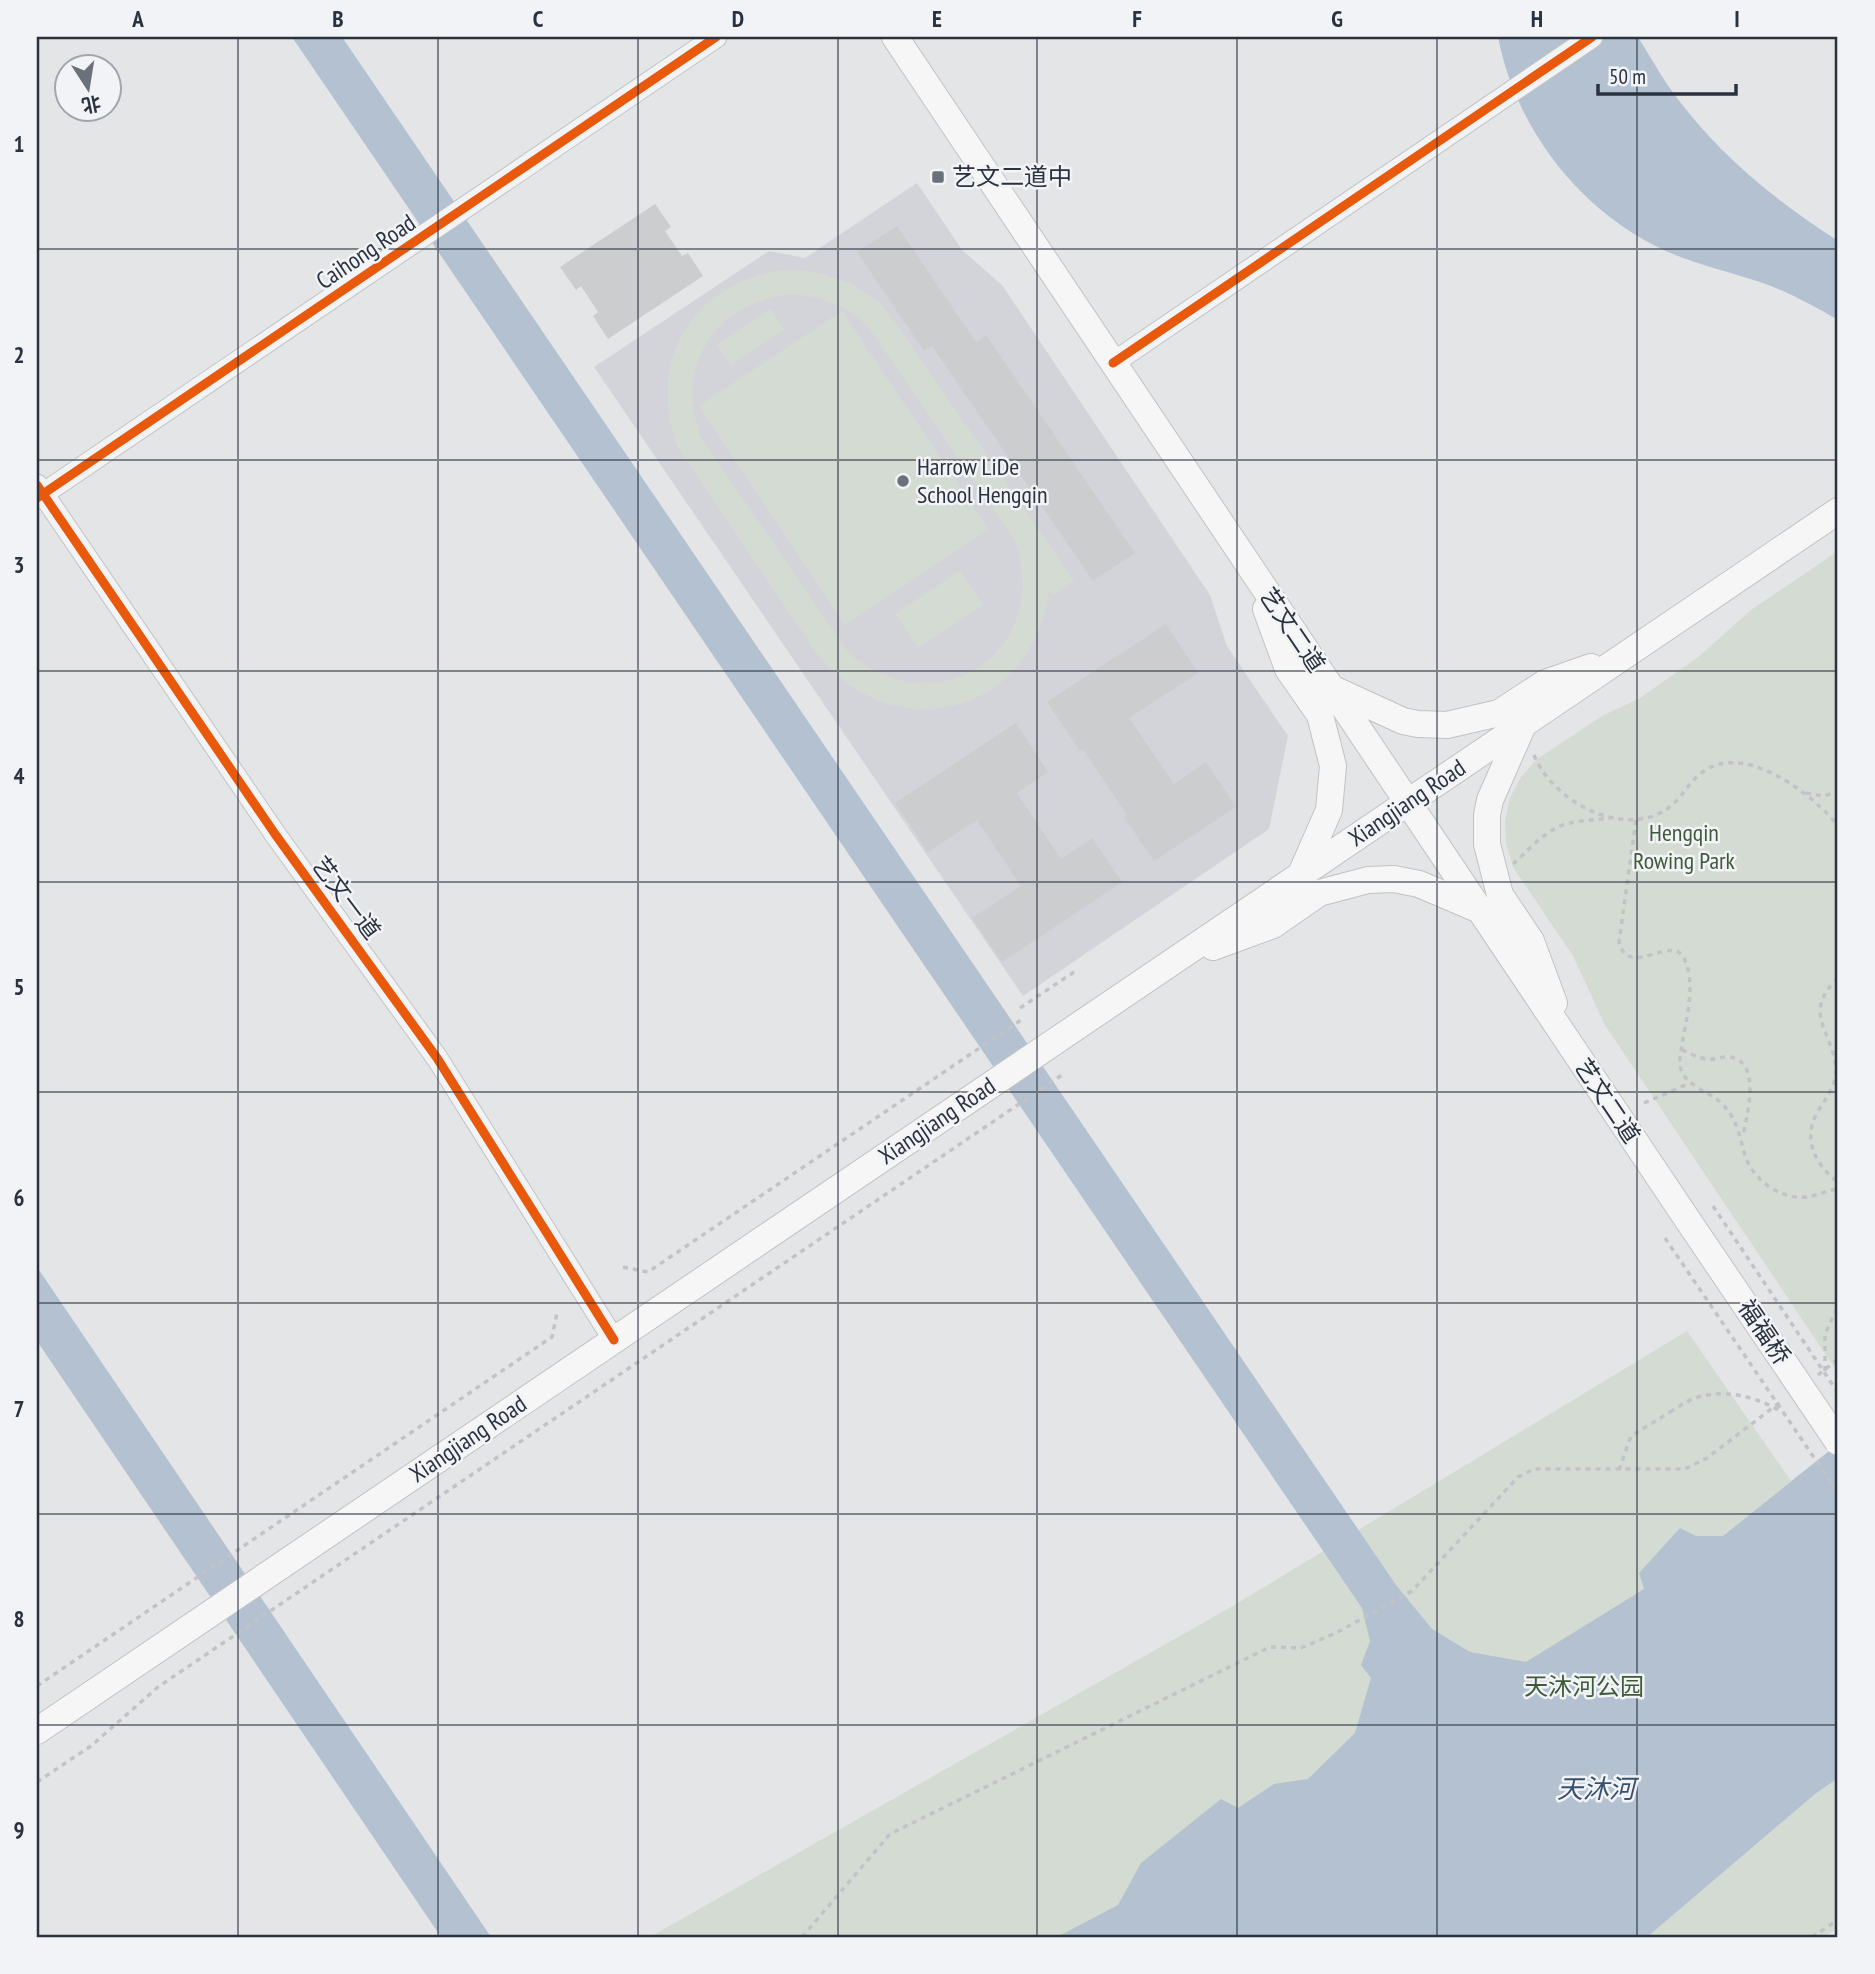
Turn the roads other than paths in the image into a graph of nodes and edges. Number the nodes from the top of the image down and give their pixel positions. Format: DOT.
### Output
graph roads {
  1 [pos="716,37"];
  2 [pos="895,37"];
  3 [pos="1592,37"];
  4 [pos="1113,363"];
  5 [pos="39,492"];
  6 [pos="1838,511"];
  7 [pos="1251,568"];
  8 [pos="1625,655"];
  9 [pos="1331,687"];
  10 [pos="1524,724"];
  11 [pos="1408,803"];
  12 [pos="1301,874"];
  13 [pos="1480,911"];
  14 [pos="1171,962"];
  15 [pos="1569,1044"];
  16 [pos="1689,1222"];
  17 [pos="614,1340"];
  18 [pos="1838,1442"];
  19 [pos="37,1731"];
  1 -- 5 [label="street, Caihong Road"];
  2 -- 4 [label="main road, 艺文二道"];
  3 -- 4 [label="street"];
  4 -- 7 [label="main road, 艺文二道"];
  5 -- 17 [label="street, 艺文一道"];
  6 -- 8 [label="main road, Xiangjiang Road"];
  7 -- 9 [label="main road, 艺文二道"];
  7 -- 12 [label="main road"];
  8 -- 9 [label="main road"];
  8 -- 10 [label="main road, Xiangjiang Road"];
  9 -- 11 [label="main road, 艺文二道"];
  10 -- 11 [label="main road, Xiangjiang Road"];
  10 -- 15 [label="main road"];
  11 -- 12 [label="main road, Xiangjiang Road"];
  11 -- 13 [label="main road, 艺文二道"];
  12 -- 14 [label="main road, Xiangjiang Road"];
  13 -- 14 [label="main road"];
  13 -- 15 [label="main road, 艺文二道"];
  14 -- 17 [label="main road, Xiangjiang Road"];
  15 -- 16 [label="main road, 艺文二道"];
  16 -- 18 [label="main road, 福福桥, bridge"];
  17 -- 19 [label="main road, Xiangjiang Road"];
}
